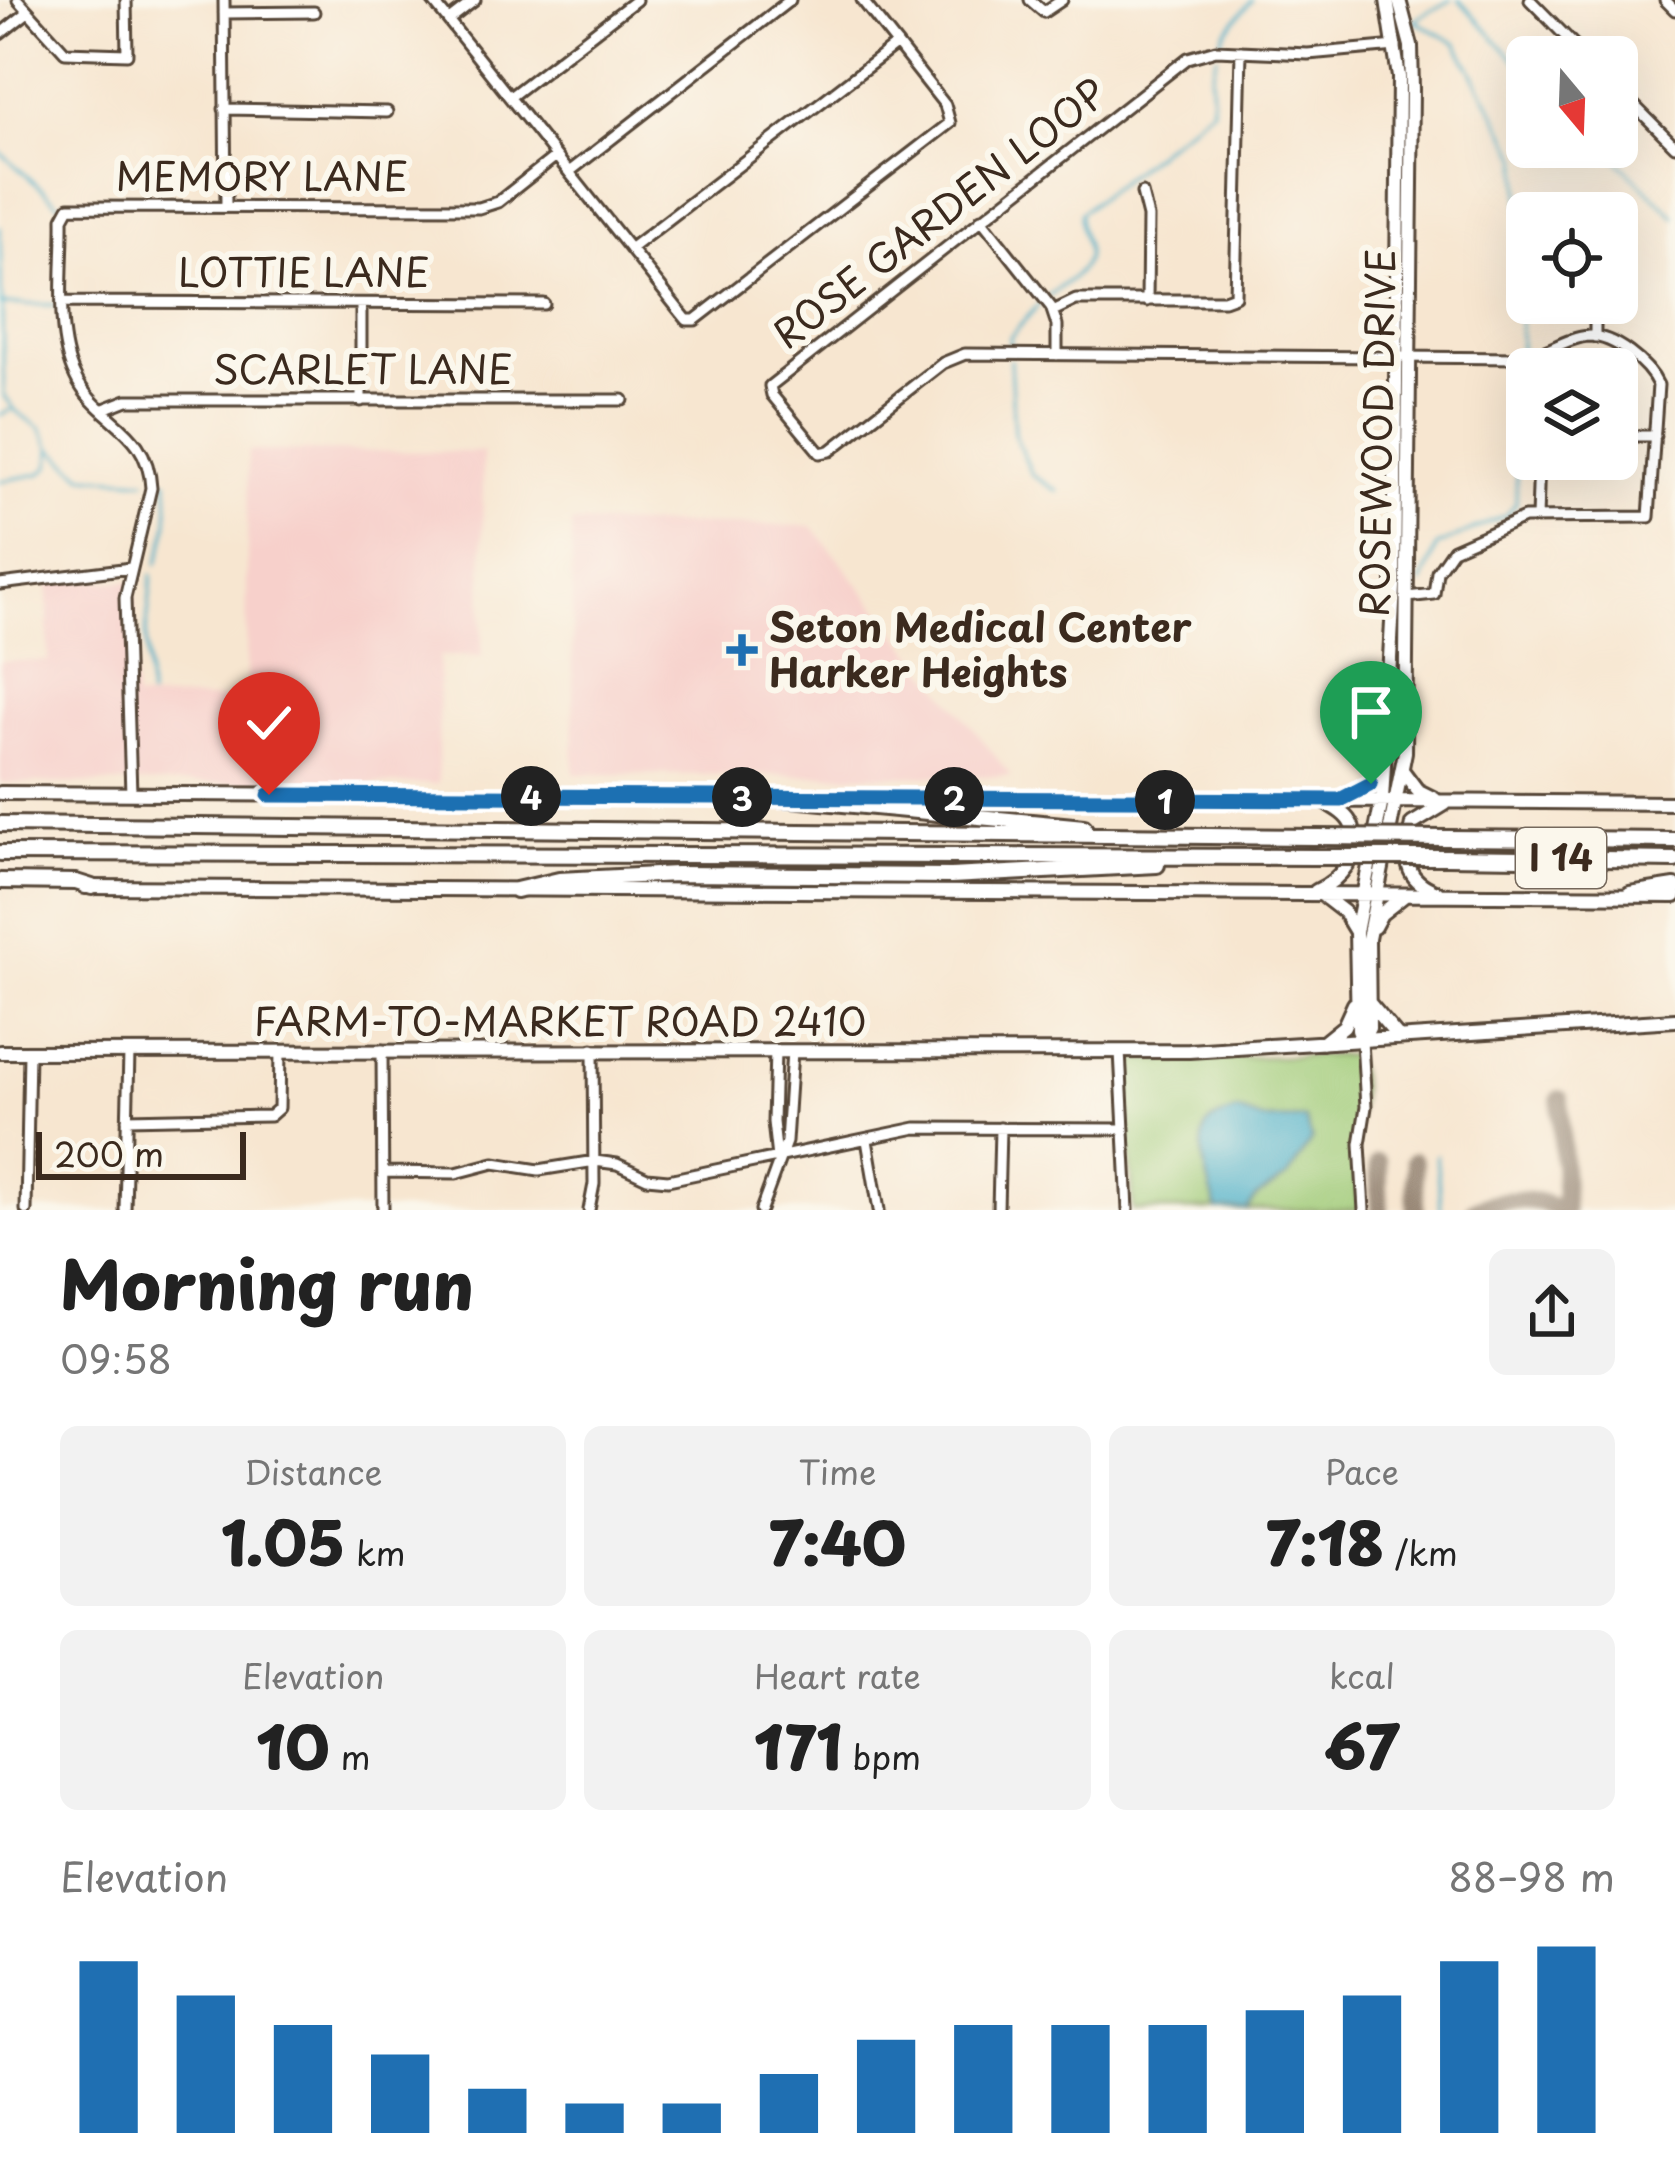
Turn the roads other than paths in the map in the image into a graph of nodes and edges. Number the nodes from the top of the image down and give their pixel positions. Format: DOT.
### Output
graph roads {
  1 [pos="18,0"];
  2 [pos="126,0"];
  3 [pos="224,0"];
  4 [pos="432,0"];
  5 [pos="475,0"];
  6 [pos="636,0"];
  7 [pos="790,0"];
  8 [pos="862,0"];
  9 [pos="1030,0"];
  10 [pos="1062,0"];
  11 [pos="1388,0"];
  12 [pos="1400,0"];
  13 [pos="1530,0"];
  14 [pos="1665,0"];
  15 [pos="1675,10"];
  16 [pos="28,12"];
  17 [pos="314,12"];
  18 [pos="224,13"];
  19 [pos="448,20"];
  20 [pos="0,34"];
  21 [pos="1565,36"];
  22 [pos="897,44"];
  23 [pos="1396,46"];
  24 [pos="1240,51"];
  25 [pos="510,98"];
  26 [pos="1638,109"];
  27 [pos="224,110"];
  28 [pos="387,112"];
  29 [pos="1674,144"];
  30 [pos="556,156"];
  31 [pos="569,172"];
  32 [pos="1142,193"];
  33 [pos="226,206"];
  34 [pos="982,219"];
  35 [pos="630,249"];
  36 [pos="1147,301"];
  37 [pos="64,302"];
  38 [pos="361,304"];
  39 [pos="544,304"];
  40 [pos="1053,311"];
  41 [pos="1595,324"];
  42 [pos="1595,337"];
  43 [pos="1562,348"];
  44 [pos="1402,355"];
  45 [pos="1057,356"];
  46 [pos="1506,360"];
  47 [pos="1675,380"];
  48 [pos="1658,385"];
  49 [pos="623,400"];
  50 [pos="361,401"];
  51 [pos="104,409"];
  52 [pos="1638,436"];
  53 [pos="1655,436"];
  54 [pos="1538,480"];
  55 [pos="1537,518"];
  56 [pos="131,568"];
  57 [pos="0,584"];
  58 [pos="1407,598"];
  59 [pos="1384,760"];
  60 [pos="1402,770"];
  61 [pos="0,793"];
  62 [pos="131,794"];
  63 [pos="770,797"];
  64 [pos="1320,800"];
  65 [pos="1340,800"];
  66 [pos="1389,800"];
  67 [pos="1447,801"];
  68 [pos="1675,803"];
  69 [pos="0,824"];
  70 [pos="1118,835"];
  71 [pos="1675,840"];
  72 [pos="0,853"];
  73 [pos="1202,856"];
  74 [pos="1675,860"];
  75 [pos="0,884"];
  76 [pos="92,887"];
  77 [pos="516,890"];
  78 [pos="1675,891"];
  79 [pos="1315,894"];
  80 [pos="1630,894"];
  81 [pos="1369,895"];
  82 [pos="1406,895"];
  83 [pos="1444,895"];
  84 [pos="1362,936"];
  85 [pos="1362,999"];
  86 [pos="1675,1020"];
  87 [pos="1400,1039"];
  88 [pos="1362,1041"];
  89 [pos="1321,1044"];
  90 [pos="593,1049"];
  91 [pos="382,1051"];
  92 [pos="775,1051"];
  93 [pos="792,1051"];
  94 [pos="1120,1051"];
  95 [pos="0,1052"];
  96 [pos="29,1052"];
  97 [pos="280,1052"];
  98 [pos="129,1053"];
  99 [pos="127,1119"];
  100 [pos="1000,1128"];
  101 [pos="1122,1129"];
  102 [pos="867,1140"];
  103 [pos="777,1158"];
  104 [pos="595,1161"];
  105 [pos="383,1172"];
  106 [pos="26,1210"];
  107 [pos="124,1210"];
  108 [pos="383,1210"];
  109 [pos="589,1210"];
  110 [pos="761,1210"];
  111 [pos="879,1210"];
  112 [pos="998,1210"];
  113 [pos="1128,1210"];
  114 [pos="1364,1210"];
  1 -- 16 [label="street"];
  2 -- 16 [label="street"];
  3 -- 18 [label="street"];
  4 -- 19 [label="street"];
  5 -- 19 [label="street"];
  6 -- 25 [label="street"];
  7 -- 31 [label="street"];
  8 -- 22 [label="street"];
  9 -- 10 [label="street"];
  11 -- 23 [label="main road, ROSEWOOD DRIVE"];
  12 -- 44 [label="main road, ROSEWOOD DRIVE"];
  13 -- 21 [label="street"];
  14 -- 15 [label="street"];
  16 -- 20 [label="street"];
  17 -- 18 [label="street"];
  18 -- 27 [label="street"];
  19 -- 25 [label="street"];
  22 -- 35 [label="street"];
  22 -- 35 [label="street"];
  23 -- 24 [label="street, ROSE GARDEN LOOP"];
  23 -- 44 [label="main road, ROSEWOOD DRIVE"];
  24 -- 34 [label="street, ROSE GARDEN LOOP"];
  24 -- 36 [label="street"];
  25 -- 30 [label="street"];
  26 -- 29 [label="street"];
  27 -- 28 [label="street"];
  27 -- 33 [label="street"];
  30 -- 31 [label="street"];
  30 -- 33 [label="street, MEMORY LANE"];
  31 -- 35 [label="street"];
  32 -- 36 [label="street"];
  33 -- 37 [label="street, MEMORY LANE"];
  34 -- 40 [label="street"];
  34 -- 45 [label="street, ROSE GARDEN LOOP"];
  36 -- 40 [label="street"];
  37 -- 38 [label="street, LOTTIE LANE"];
  37 -- 51 [label="street, MEMORY LANE"];
  38 -- 39 [label="street, LOTTIE LANE"];
  38 -- 50 [label="street"];
  40 -- 45 [label="street"];
  41 -- 42 [label="street"];
  42 -- 43 [label="street, ROSE GARDEN LOOP"];
  42 -- 48 [label="street"];
  44 -- 45 [label="street, ROSE GARDEN LOOP"];
  44 -- 46 [label="street, ROSE GARDEN LOOP"];
  44 -- 58 [label="main road, ROSEWOOD DRIVE"];
  44 -- 59 [label="main road, ROSEWOOD DRIVE"];
  47 -- 48 [label="street"];
  48 -- 53 [label="street"];
  49 -- 50 [label="street, SCARLET LANE"];
  50 -- 51 [label="street, SCARLET LANE"];
  51 -- 56 [label="street, MEMORY LANE"];
  52 -- 53 [label="street"];
  53 -- 55 [label="street"];
  54 -- 55 [label="street"];
  55 -- 58 [label="street"];
  56 -- 57 [label="street"];
  56 -- 62 [label="street, MEMORY LANE"];
  58 -- 60 [label="main road, ROSEWOOD DRIVE"];
  59 -- 65 [label="main road"];
  59 -- 66 [label="main road, ROSEWOOD DRIVE"];
  60 -- 66 [label="main road, ROSEWOOD DRIVE"];
  60 -- 67 [label="main road"];
  61 -- 62 [label="main road"];
  62 -- 63 [label="main road"];
  63 -- 64 [label="main road"];
  63 -- 70 [label="highway"];
  64 -- 65 [label="main road"];
  64 -- 79 [label="main road"];
  65 -- 66 [label="main road"];
  66 -- 67 [label="main road"];
  66 -- 81 [label="main road, ROSEWOOD DRIVE"];
  67 -- 68 [label="main road"];
  67 -- 83 [label="main road"];
  69 -- 70 [label="highway, I 14"];
  70 -- 71 [label="highway, I 14, bridge"];
  72 -- 73 [label="highway, I 14"];
  73 -- 74 [label="highway, I 14, bridge"];
  73 -- 77 [label="highway"];
  75 -- 76 [label="highway"];
  76 -- 77 [label="main road"];
  77 -- 79 [label="main road"];
  78 -- 80 [label="highway"];
  79 -- 81 [label="main road"];
  79 -- 84 [label="main road"];
  80 -- 83 [label="main road"];
  81 -- 82 [label="main road"];
  81 -- 84 [label="main road, ROSEWOOD DRIVE"];
  82 -- 83 [label="main road"];
  82 -- 84 [label="main road"];
  84 -- 85 [label="main road, ROSEWOOD DRIVE"];
  85 -- 87 [label="main road"];
  85 -- 88 [label="main road, ROSEWOOD DRIVE"];
  85 -- 89 [label="main road"];
  86 -- 87 [label="main road, FARM-TO-MARKET ROAD 2410"];
  87 -- 88 [label="main road, FARM-TO-MARKET ROAD 2410"];
  88 -- 89 [label="main road, FARM-TO-MARKET ROAD 2410"];
  88 -- 114 [label="street"];
  89 -- 94 [label="main road, FARM-TO-MARKET ROAD 2410"];
  90 -- 91 [label="main road, FARM-TO-MARKET ROAD 2410"];
  90 -- 92 [label="main road, FARM-TO-MARKET ROAD 2410"];
  90 -- 104 [label="street"];
  91 -- 97 [label="main road, FARM-TO-MARKET ROAD 2410"];
  91 -- 105 [label="street"];
  92 -- 93 [label="main road, FARM-TO-MARKET ROAD 2410"];
  92 -- 103 [label="street"];
  93 -- 94 [label="main road, FARM-TO-MARKET ROAD 2410"];
  93 -- 103 [label="street"];
  94 -- 101 [label="street"];
  95 -- 96 [label="main road, FARM-TO-MARKET ROAD 2410"];
  96 -- 98 [label="main road, FARM-TO-MARKET ROAD 2410"];
  96 -- 106 [label="street"];
  97 -- 98 [label="main road, FARM-TO-MARKET ROAD 2410"];
  97 -- 99 [label="street"];
  98 -- 99 [label="street"];
  99 -- 107 [label="street"];
  100 -- 101 [label="street"];
  100 -- 102 [label="street"];
  100 -- 112 [label="street"];
  101 -- 113 [label="street"];
  102 -- 103 [label="street"];
  102 -- 111 [label="street"];
  103 -- 104 [label="street"];
  103 -- 110 [label="street"];
  104 -- 105 [label="street"];
  104 -- 109 [label="street"];
  105 -- 108 [label="street"];
}
